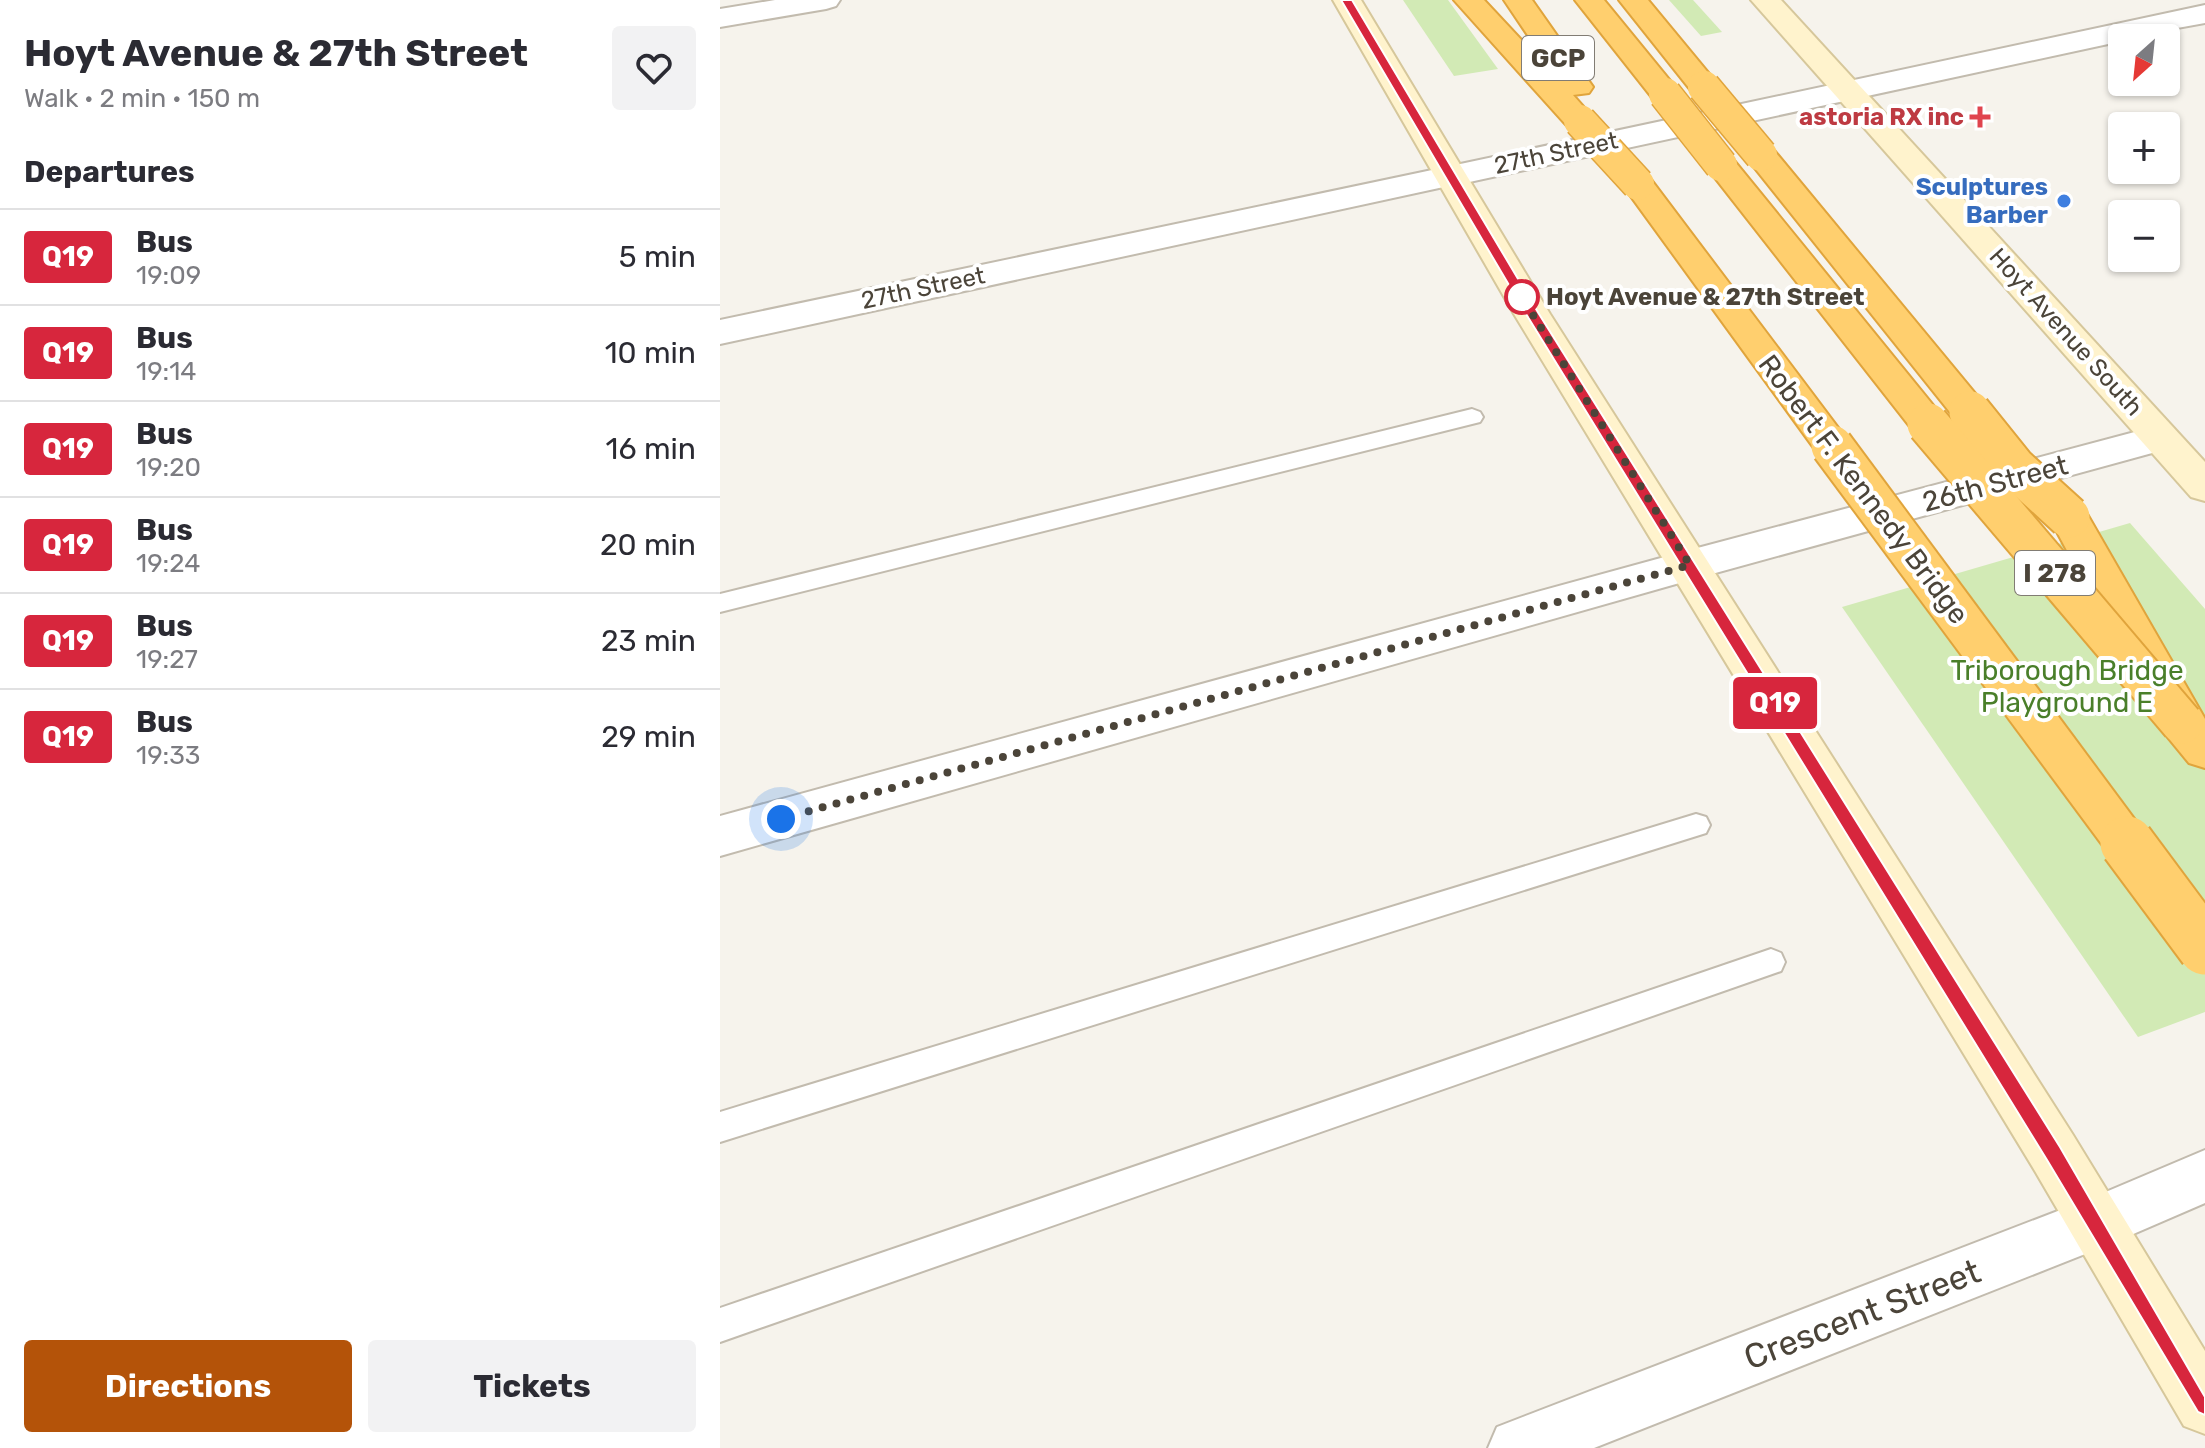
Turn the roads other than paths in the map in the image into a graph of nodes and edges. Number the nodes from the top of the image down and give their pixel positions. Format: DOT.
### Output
graph roads {
  1 [pos="826,0"];
  2 [pos="1347,0"];
  3 [pos="1468,0"];
  4 [pos="1518,0"];
  5 [pos="1589,0"];
  6 [pos="1633,0"];
  7 [pos="1656,0"];
  8 [pos="1765,0"];
  9 [pos="2205,14"];
  10 [pos="720,18"];
  11 [pos="1715,84"];
  12 [pos="1847,91"];
  13 [pos="1589,118"];
  14 [pos="1451,176"];
  15 [pos="720,332"];
  16 [pos="1472,417"];
  17 [pos="2161,438"];
  18 [pos="2205,487"];
  19 [pos="1690,565"];
  20 [pos="720,603"];
  21 [pos="2193,736"];
  22 [pos="1696,825"];
  23 [pos="720,836"];
  24 [pos="2205,948"];
  25 [pos="1771,962"];
  26 [pos="720,1127"];
  27 [pos="2205,1176"];
  28 [pos="2094,1224"];
  29 [pos="720,1325"];
  30 [pos="2205,1405"];
  31 [pos="1518,1448"];
  1 -- 10 [label="street"];
  2 -- 14 [label="main road"];
  3 -- 13 [label="highway"];
  4 -- 13 [label="highway, GCP"];
  5 -- 21 [label="highway, I 278, bridge"];
  6 -- 11 [label="highway"];
  7 -- 11 [label="highway"];
  8 -- 12 [label="main road, Hoyt Avenue South"];
  9 -- 12 [label="street, 27th Street"];
  11 -- 21 [label="highway, bridge"];
  12 -- 14 [label="street, 27th Street"];
  12 -- 17 [label="main road, Hoyt Avenue South"];
  13 -- 24 [label="highway, Robert F. Kennedy Bridge, bridge"];
  14 -- 15 [label="street, 27th Street"];
  14 -- 19 [label="main road"];
  16 -- 20 [label="lane"];
  17 -- 18 [label="main road, Hoyt Avenue South"];
  17 -- 19 [label="street, 26th Street"];
  19 -- 23 [label="street, 26th Street"];
  19 -- 28 [label="main road"];
  22 -- 26 [label="lane"];
  25 -- 29 [label="lane"];
  27 -- 28 [label="street, Crescent Street"];
  28 -- 30 [label="main road"];
  28 -- 31 [label="street, Crescent Street"];
}
